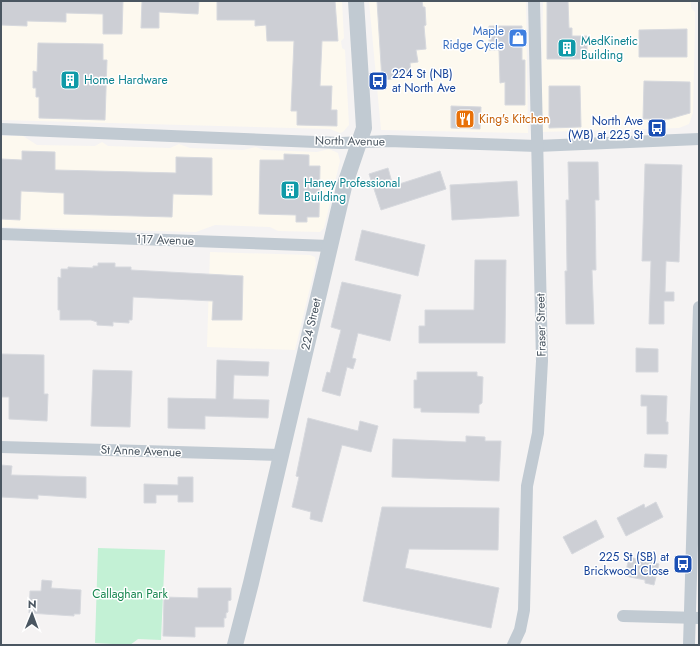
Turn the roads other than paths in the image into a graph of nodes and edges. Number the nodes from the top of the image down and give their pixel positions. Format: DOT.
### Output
graph roads {
  1 [pos="356,1"];
  2 [pos="534,1"];
  3 [pos="1,129"];
  4 [pos="699,139"];
  5 [pos="360,142"];
  6 [pos="537,146"];
  7 [pos="1,234"];
  8 [pos="330,246"];
  9 [pos="699,307"];
  10 [pos="1,447"];
  11 [pos="280,455"];
  12 [pos="623,616"];
  13 [pos="694,618"];
  14 [pos="235,645"];
  15 [pos="513,645"];
  16 [pos="689,645"];
  1 -- 5 [label="street, 224 Street"];
  2 -- 6 [label="street, Fraser Street"];
  3 -- 5 [label="street, North Avenue"];
  4 -- 6 [label="street, North Avenue"];
  5 -- 6 [label="street, North Avenue"];
  5 -- 8 [label="street, 224 Street"];
  6 -- 15 [label="street, Fraser Street"];
  7 -- 8 [label="street, 117 Avenue"];
  8 -- 11 [label="street, 224 Street"];
  9 -- 13 [label="street"];
  10 -- 11 [label="street, St Anne Avenue"];
  11 -- 14 [label="street, 224 Street"];
  12 -- 13 [label="street"];
  13 -- 16 [label="street"];
}
